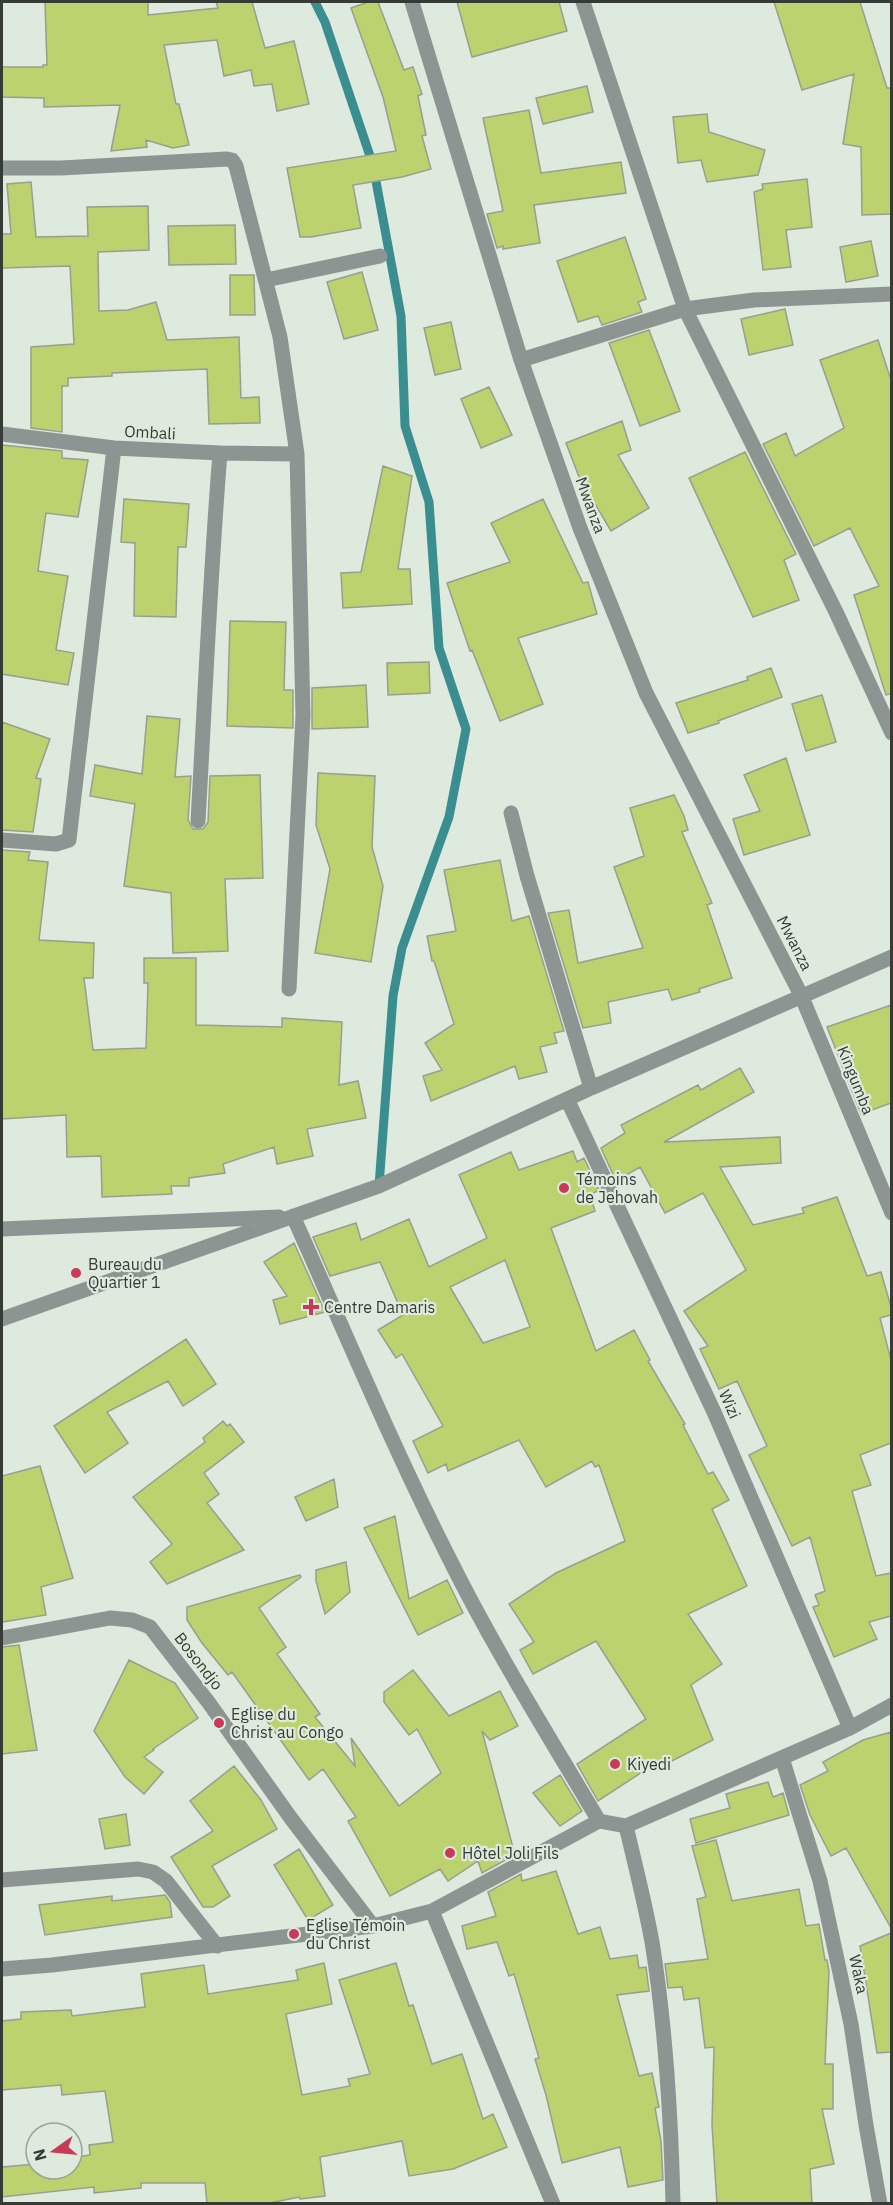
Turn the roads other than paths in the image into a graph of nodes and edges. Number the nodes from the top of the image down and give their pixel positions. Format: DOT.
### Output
graph roads {
  1 [pos="412,2"];
  2 [pos="583,2"];
  3 [pos="2,168"];
  4 [pos="380,256"];
  5 [pos="266,280"];
  6 [pos="891,294"];
  7 [pos="686,309"];
  8 [pos="521,360"];
  9 [pos="2,434"];
  10 [pos="114,448"];
  11 [pos="220,453"];
  12 [pos="297,454"];
  13 [pos="891,733"];
  14 [pos="512,813"];
  15 [pos="198,821"];
  16 [pos="2,840"];
  17 [pos="891,957"];
  18 [pos="289,989"];
  19 [pos="801,995"];
  20 [pos="591,1088"];
  21 [pos="567,1099"];
  22 [pos="891,1213"];
  23 [pos="294,1216"];
  24 [pos="2,1229"];
  25 [pos="2,1319"];
  26 [pos="2,1638"];
  27 [pos="891,1706"];
  28 [pos="850,1728"];
  29 [pos="782,1758"];
  30 [pos="599,1821"];
  31 [pos="626,1826"];
  32 [pos="2,1880"];
  33 [pos="432,1911"];
  34 [pos="373,1926"];
  35 [pos="217,1946"];
  36 [pos="2,1969"];
  37 [pos="553,2204"];
  38 [pos="673,2204"];
  39 [pos="880,2204"];
  1 -- 8 [label="street, Mwanza"];
  2 -- 7 [label="street"];
  3 -- 5 [label="street"];
  4 -- 5 [label="street"];
  5 -- 12 [label="street"];
  6 -- 7 [label="street"];
  7 -- 8 [label="street"];
  7 -- 13 [label="street"];
  8 -- 19 [label="street, Mwanza"];
  9 -- 10 [label="street, Ombali"];
  10 -- 11 [label="street, Ombali"];
  10 -- 16 [label="street"];
  11 -- 12 [label="street, Ombali"];
  11 -- 15 [label="street"];
  12 -- 18 [label="street"];
  14 -- 20 [label="street"];
  17 -- 19 [label="street"];
  19 -- 20 [label="street"];
  19 -- 22 [label="street, Kingumba"];
  20 -- 21 [label="street"];
  21 -- 23 [label="street"];
  21 -- 28 [label="street, Wizi"];
  23 -- 24 [label="street"];
  23 -- 25 [label="street"];
  23 -- 30 [label="street"];
  26 -- 34 [label="street, Bosondjo"];
  27 -- 28 [label="street"];
  28 -- 29 [label="street"];
  29 -- 31 [label="street"];
  29 -- 39 [label="street, Waka"];
  30 -- 31 [label="street"];
  30 -- 33 [label="street"];
  31 -- 38 [label="street"];
  32 -- 35 [label="street"];
  33 -- 34 [label="street"];
  33 -- 37 [label="street"];
  34 -- 35 [label="street"];
  35 -- 36 [label="street"];
}
